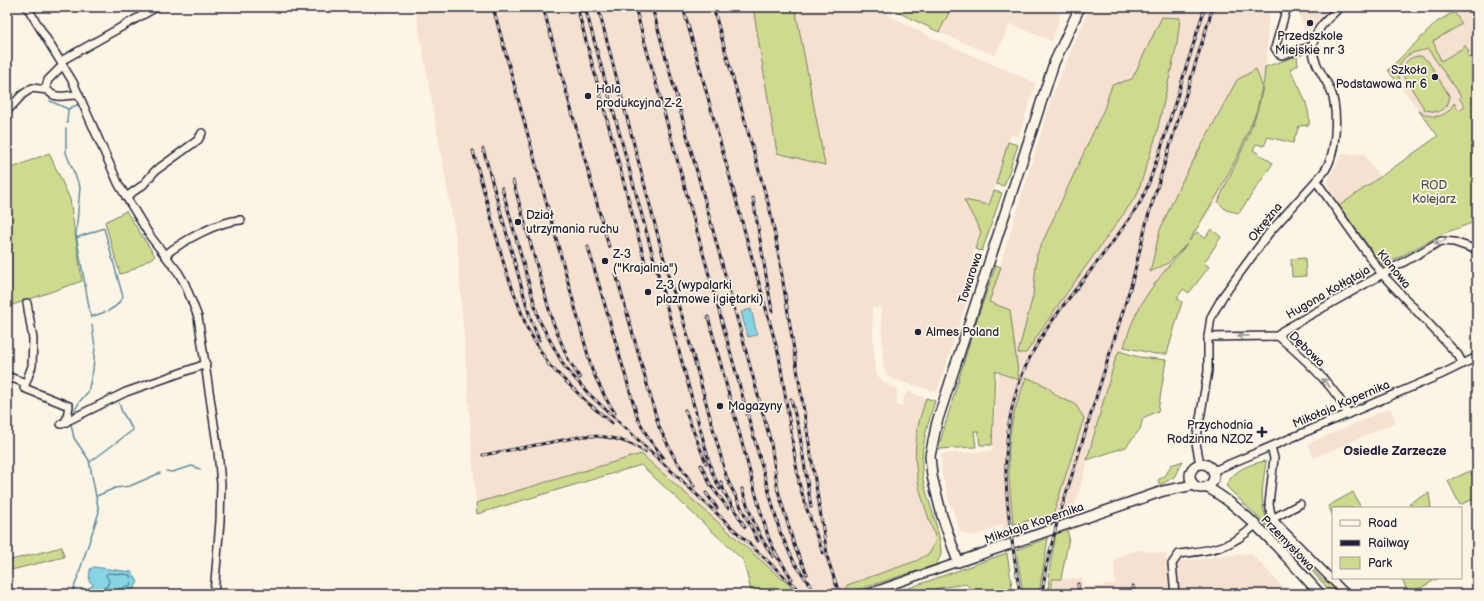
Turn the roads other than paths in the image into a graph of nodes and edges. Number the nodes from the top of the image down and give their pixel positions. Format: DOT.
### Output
graph roads {
  1 [pos="27,7"];
  2 [pos="157,7"];
  3 [pos="1080,7"];
  4 [pos="1287,7"];
  5 [pos="1340,7"];
  6 [pos="1312,46"];
  7 [pos="62,63"];
  8 [pos="47,90"];
  9 [pos="79,95"];
  10 [pos="7,111"];
  11 [pos="202,133"];
  12 [pos="1316,181"];
  13 [pos="126,197"];
  14 [pos="241,220"];
  15 [pos="1477,250"];
  16 [pos="165,256"];
  17 [pos="1381,273"];
  18 [pos="27,303"];
  19 [pos="1278,336"];
  20 [pos="1208,337"];
  21 [pos="1477,357"];
  22 [pos="206,364"];
  23 [pos="1463,364"];
  24 [pos="7,376"];
  25 [pos="25,383"];
  26 [pos="1348,414"];
  27 [pos="1271,447"];
  28 [pos="1200,464"];
  29 [pos="1190,475"];
  30 [pos="1213,476"];
  31 [pos="1194,485"];
  32 [pos="1206,487"];
  33 [pos="1163,491"];
  34 [pos="1300,504"];
  35 [pos="1237,510"];
  36 [pos="1272,519"];
  37 [pos="1254,526"];
  38 [pos="958,562"];
  39 [pos="214,594"];
  40 [pos="866,594"];
  41 [pos="1175,594"];
  42 [pos="1320,594"];
  43 [pos="1346,594"];
  1 -- 7 [label="street"];
  2 -- 7 [label="street"];
  3 -- 38 [label="main road, Towarowa"];
  4 -- 6 [label="street"];
  5 -- 6 [label="street"];
  6 -- 12 [label="street, Okrężna"];
  7 -- 8 [label="street"];
  7 -- 9 [label="street"];
  8 -- 9 [label="street"];
  8 -- 10 [label="street"];
  9 -- 13 [label="street"];
  11 -- 13 [label="street"];
  12 -- 17 [label="street, Klonowa"];
  12 -- 20 [label="street, Okrężna"];
  13 -- 16 [label="street"];
  14 -- 16 [label="street"];
  15 -- 17 [label="street, Hugona Kołłątaja, one-way"];
  16 -- 22 [label="street"];
  17 -- 19 [label="street, Hugona Kołłątaja"];
  17 -- 23 [label="street, Klonowa"];
  18 -- 25 [label="street"];
  19 -- 20 [label="street, Dębowa, one-way"];
  26 -- 19 [label="street, Dębowa, one-way"];
  20 -- 28 [label="street, Okrężna"];
  21 -- 23 [label="street, Mikołaja Kopernika"];
  22 -- 25 [label="street"];
  22 -- 39 [label="street"];
  23 -- 26 [label="street, Mikołaja Kopernika"];
  24 -- 25 [label="street"];
  26 -- 27 [label="street, Mikołaja Kopernika"];
  27 -- 30 [label="street, Mikołaja Kopernika"];
  27 -- 36 [label="street"];
  28 -- 29 [label="main road"];
  28 -- 30 [label="main road"];
  29 -- 31 [label="main road"];
  29 -- 33 [label="main road, Mikołaja Kopernika"];
  30 -- 32 [label="main road"];
  30 -- 35 [label="main road, Przemysłowa"];
  31 -- 32 [label="main road"];
  31 -- 33 [label="main road, Mikołaja Kopernika"];
  32 -- 35 [label="main road, Przemysłowa"];
  33 -- 38 [label="main road, Mikołaja Kopernika"];
  34 -- 36 [label="street"];
  35 -- 37 [label="main road, Przemysłowa"];
  36 -- 43 [label="street"];
  37 -- 41 [label="street"];
  37 -- 42 [label="main road, Przemysłowa"];
  38 -- 40 [label="street"];
}
